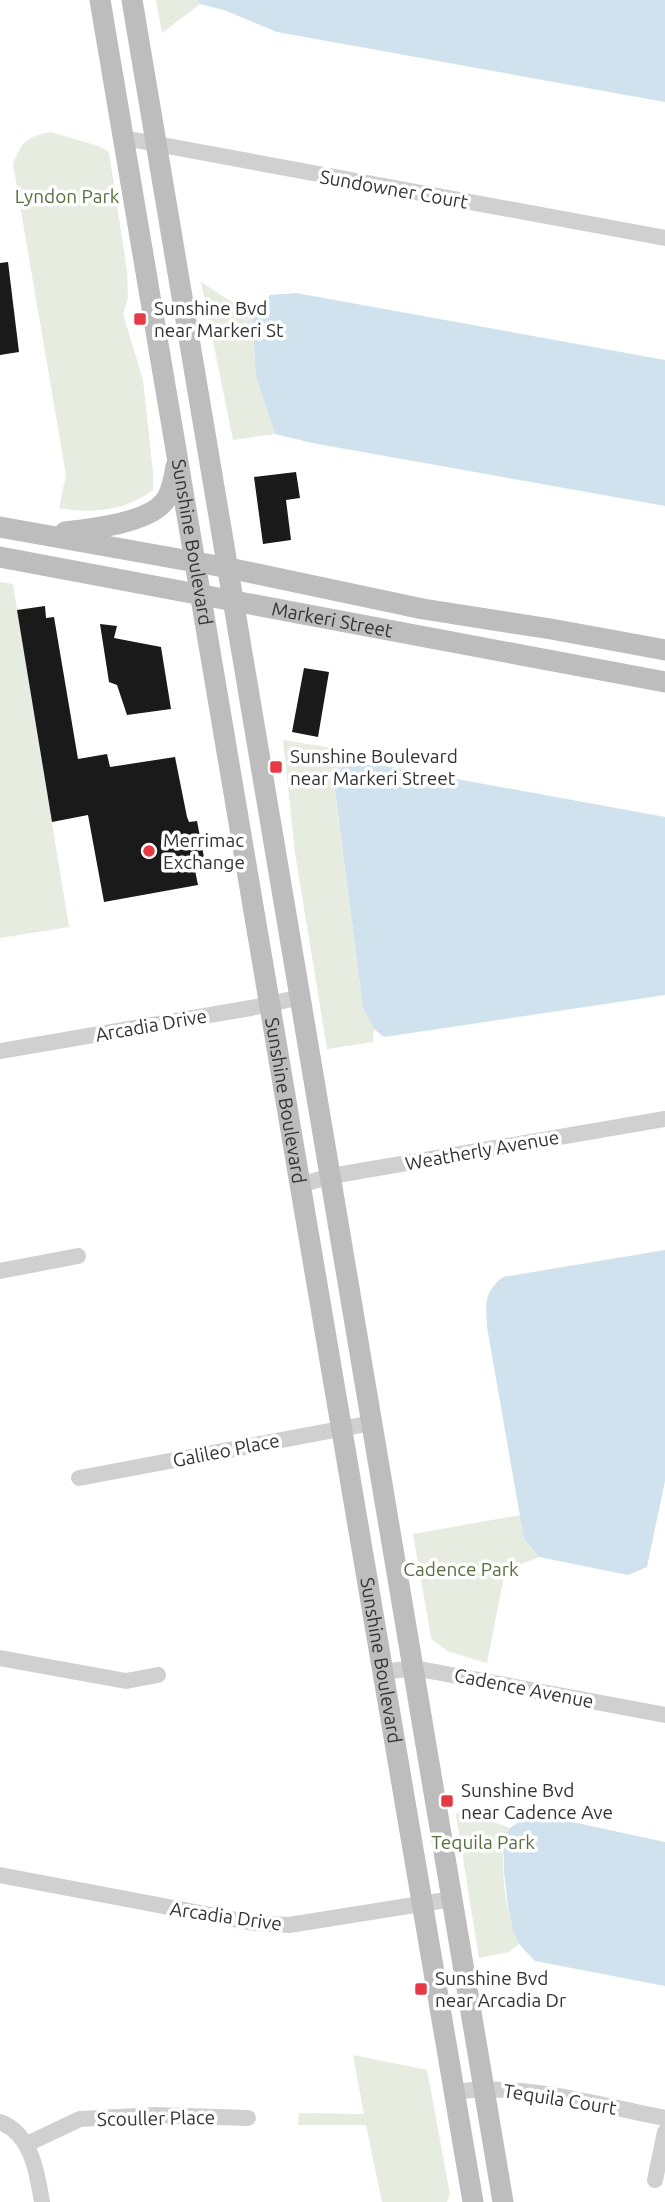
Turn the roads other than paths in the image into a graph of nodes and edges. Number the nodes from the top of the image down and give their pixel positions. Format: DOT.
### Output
graph roads {
  1 [pos="100,0"];
  2 [pos="132,0"];
  3 [pos="124,138"];
  4 [pos="156,145"];
  5 [pos="665,238"];
  6 [pos="177,458"];
  7 [pos="0,527"];
  8 [pos="46,535"];
  9 [pos="0,557"];
  10 [pos="196,562"];
  11 [pos="229,568"];
  12 [pos="203,595"];
  13 [pos="234,601"];
  14 [pos="665,650"];
  15 [pos="665,682"];
  16 [pos="301,997"];
  17 [pos="270,1005"];
  18 [pos="0,1051"];
  19 [pos="665,1119"];
  20 [pos="331,1176"];
  21 [pos="300,1185"];
  22 [pos="78,1256"];
  23 [pos="0,1271"];
  24 [pos="372,1423"];
  25 [pos="341,1428"];
  26 [pos="79,1478"];
  27 [pos="0,1658"];
  28 [pos="414,1668"];
  29 [pos="383,1672"];
  30 [pos="158,1675"];
  31 [pos="665,1714"];
  32 [pos="0,1875"];
  33 [pos="452,1899"];
  34 [pos="424,1904"];
  35 [pos="484,2088"];
  36 [pos="455,2092"];
  37 [pos="248,2118"];
  38 [pos="665,2118"];
  39 [pos="0,2122"];
  40 [pos="665,2132"];
  41 [pos="27,2144"];
  42 [pos="655,2180"];
  43 [pos="42,2202"];
  44 [pos="473,2202"];
  45 [pos="503,2202"];
  1 -- 3 [label="main road, Sunshine Boulevard"];
  2 -- 4 [label="main road, Sunshine Boulevard"];
  3 -- 4 [label="street, Sundowner Court"];
  3 -- 6 [label="main road, Sunshine Boulevard"];
  4 -- 5 [label="street, Sundowner Court"];
  4 -- 11 [label="main road, Sunshine Boulevard"];
  6 -- 8 [label="main road"];
  6 -- 10 [label="main road, Sunshine Boulevard"];
  7 -- 8 [label="main road, Markeri Street"];
  8 -- 10 [label="main road, Markeri Street"];
  9 -- 12 [label="main road, Markeri Street"];
  10 -- 11 [label="main road, Markeri Street"];
  10 -- 12 [label="main road, Sunshine Boulevard"];
  11 -- 13 [label="main road, Sunshine Boulevard"];
  11 -- 14 [label="main road, Markeri Street"];
  12 -- 13 [label="main road, Markeri Street"];
  12 -- 17 [label="main road, Sunshine Boulevard"];
  13 -- 15 [label="main road, Markeri Street"];
  13 -- 16 [label="main road, Sunshine Boulevard"];
  16 -- 17 [label="street, Arcadia Drive"];
  16 -- 20 [label="main road, Sunshine Boulevard"];
  17 -- 18 [label="street, Arcadia Drive"];
  17 -- 21 [label="main road, Sunshine Boulevard"];
  19 -- 20 [label="street, Weatherly Avenue"];
  20 -- 21 [label="street, Weatherly Avenue"];
  20 -- 24 [label="main road, Sunshine Boulevard"];
  21 -- 25 [label="main road, Sunshine Boulevard"];
  22 -- 23 [label="street"];
  24 -- 25 [label="street, Galileo Place"];
  24 -- 28 [label="main road, Sunshine Boulevard"];
  25 -- 26 [label="street, Galileo Place"];
  25 -- 29 [label="main road, Sunshine Boulevard"];
  27 -- 30 [label="street"];
  28 -- 29 [label="street, Cadence Avenue"];
  28 -- 31 [label="street, Cadence Avenue"];
  28 -- 33 [label="main road, Sunshine Boulevard"];
  29 -- 34 [label="main road, Sunshine Boulevard"];
  32 -- 34 [label="street, Arcadia Drive"];
  33 -- 34 [label="street, Arcadia Drive"];
  33 -- 35 [label="main road, Sunshine Boulevard"];
  34 -- 36 [label="main road, Sunshine Boulevard"];
  35 -- 36 [label="street, Tequila Court"];
  35 -- 38 [label="street, Tequila Court"];
  35 -- 45 [label="main road, Sunshine Boulevard"];
  36 -- 44 [label="main road, Sunshine Boulevard"];
  37 -- 41 [label="street, Scouller Place"];
  39 -- 41 [label="street"];
  40 -- 42 [label="street"];
  41 -- 43 [label="street"];
}
